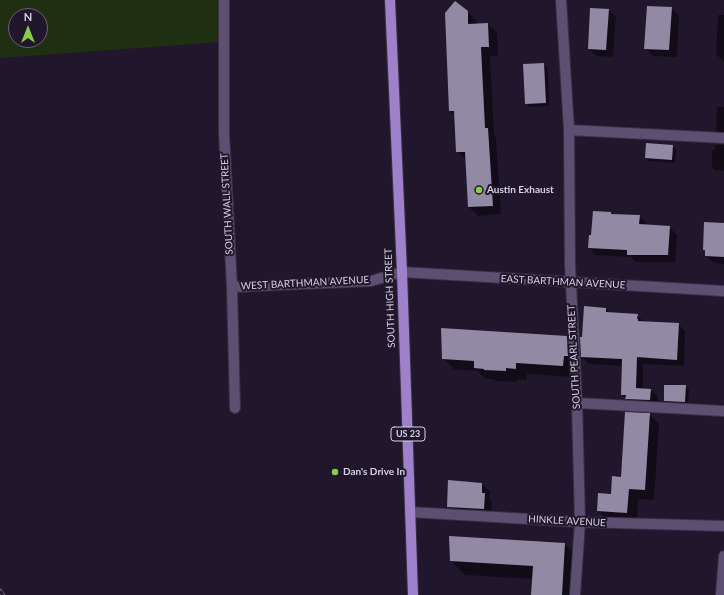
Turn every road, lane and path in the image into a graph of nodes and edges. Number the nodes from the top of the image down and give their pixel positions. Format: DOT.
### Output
graph roads {
  1 [pos="224,0"];
  2 [pos="390,0"];
  3 [pos="561,0"];
  4 [pos="569,130"];
  5 [pos="724,138"];
  6 [pos="402,272"];
  7 [pos="571,282"];
  8 [pos="232,287"];
  9 [pos="724,291"];
  10 [pos="577,403"];
  11 [pos="235,408"];
  12 [pos="724,412"];
  13 [pos="410,512"];
  14 [pos="580,522"];
  15 [pos="724,526"];
  16 [pos="724,556"];
  17 [pos="413,595"];
  18 [pos="575,595"];
  19 [pos="721,595"];
  1 -- 8 [label="street, SOUTH WALL STREET"];
  2 -- 6 [label="main road, SOUTH HIGH STREET / US 23"];
  3 -- 4 [label="street, SOUTH PEARL STREET"];
  4 -- 5 [label="street"];
  4 -- 7 [label="street, SOUTH PEARL STREET"];
  6 -- 7 [label="street, EAST BARTHMAN AVENUE"];
  6 -- 8 [label="street, WEST BARTHMAN AVENUE"];
  6 -- 13 [label="main road, SOUTH HIGH STREET / US 23"];
  7 -- 9 [label="street, EAST BARTHMAN AVENUE"];
  7 -- 10 [label="street, SOUTH PEARL STREET"];
  8 -- 11 [label="street, SOUTH WALL STREET"];
  10 -- 12 [label="street"];
  10 -- 14 [label="street, SOUTH PEARL STREET"];
  13 -- 14 [label="street, HINKLE AVENUE"];
  13 -- 17 [label="main road, SOUTH HIGH STREET / US 23"];
  14 -- 15 [label="street, HINKLE AVENUE"];
  14 -- 18 [label="street, SOUTH PEARL STREET"];
  16 -- 19 [label="street"];
}
